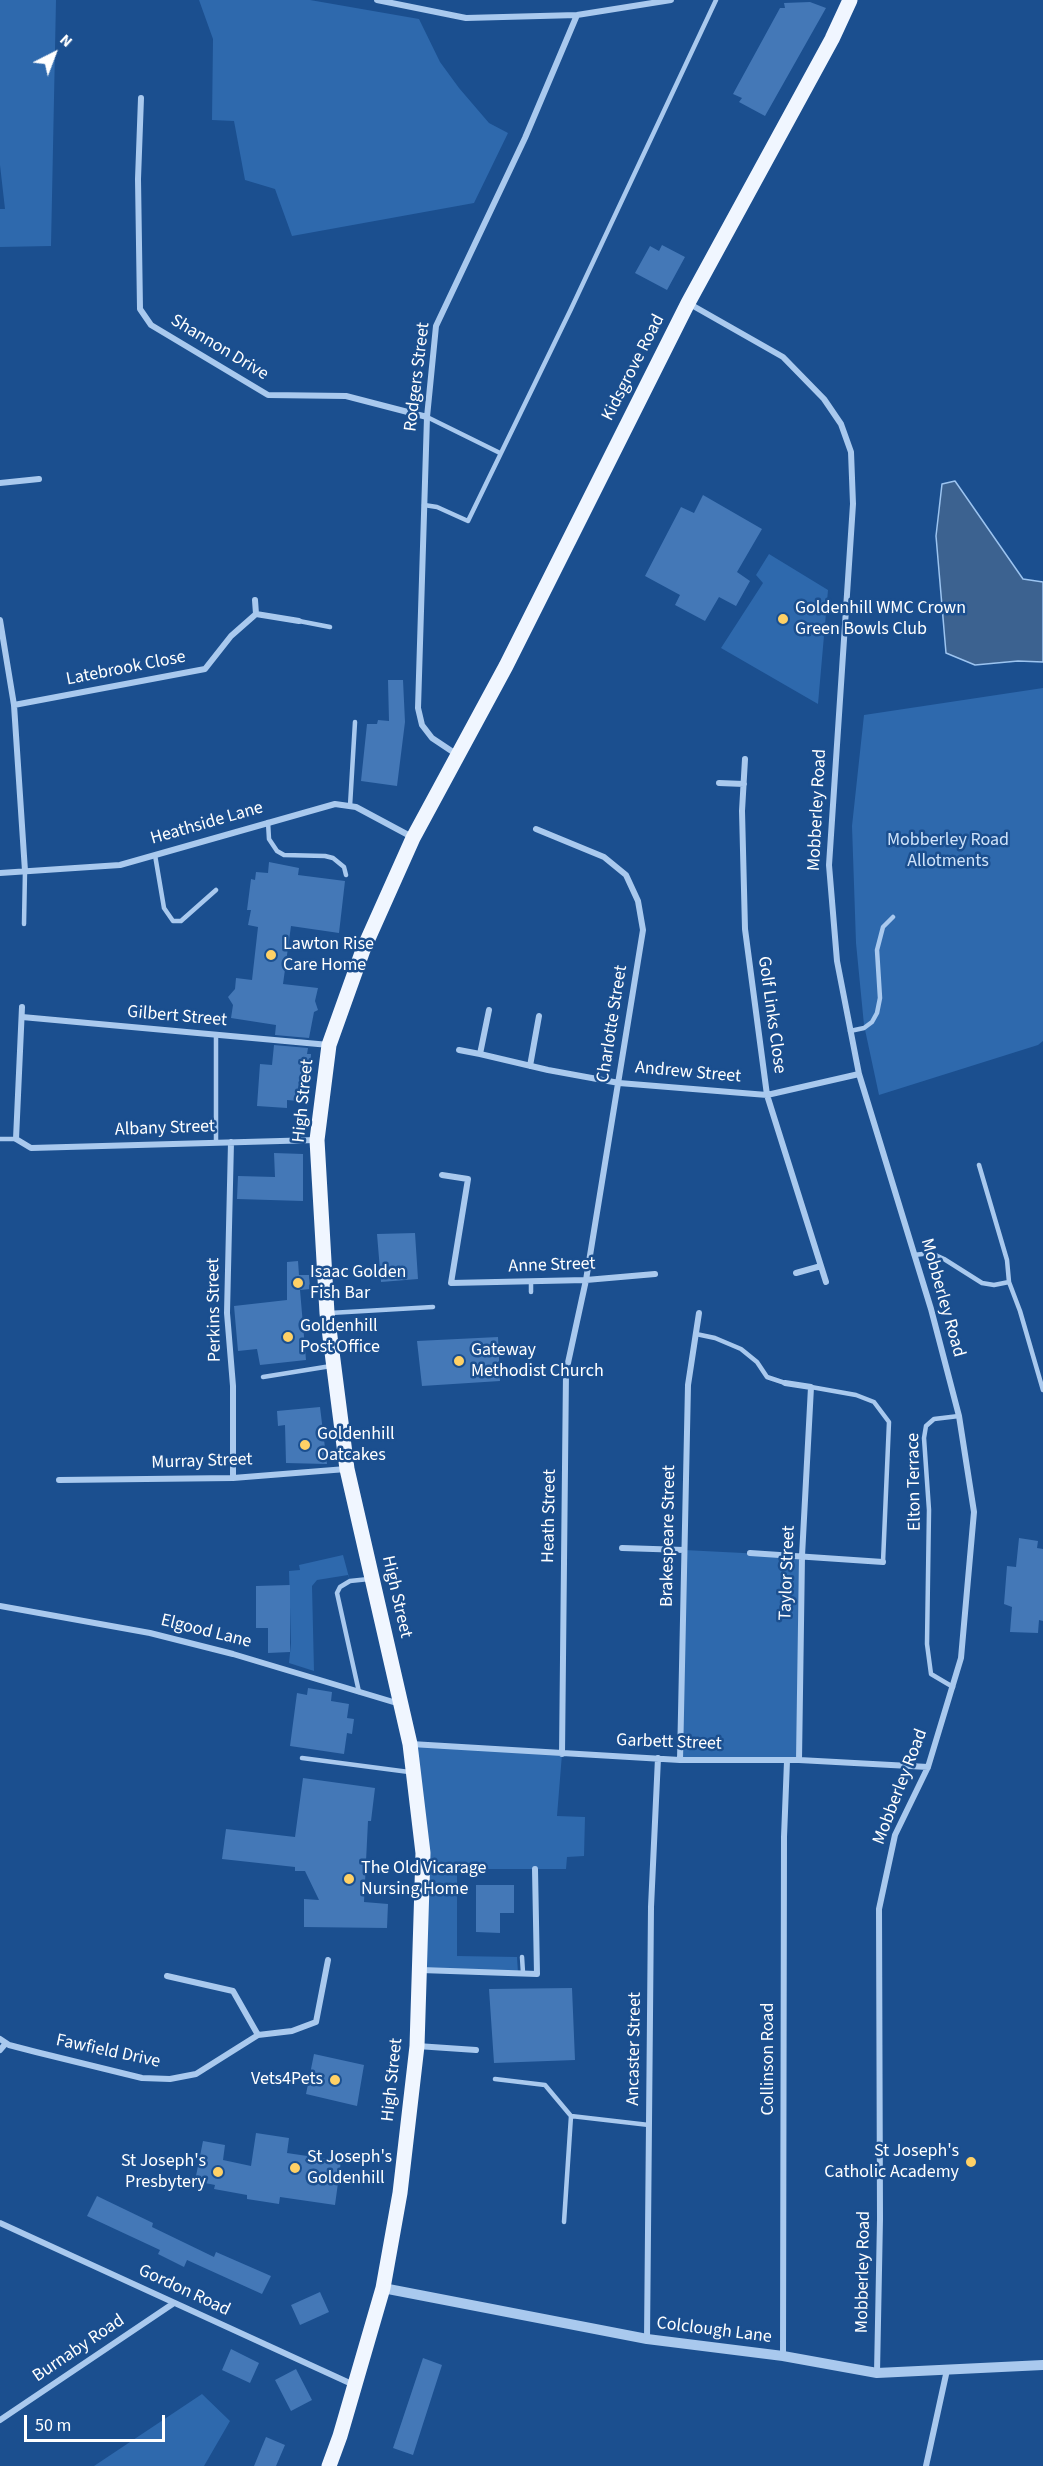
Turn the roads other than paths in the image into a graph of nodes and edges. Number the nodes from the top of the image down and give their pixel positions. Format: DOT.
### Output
graph roads {
  1 [pos="377,0"];
  2 [pos="671,0"];
  3 [pos="716,0"];
  4 [pos="850,0"];
  5 [pos="577,15"];
  6 [pos="141,98"];
  7 [pos="688,303"];
  8 [pos="427,417"];
  9 [pos="500,453"];
  10 [pos="39,478"];
  11 [pos="0,483"];
  12 [pos="424,505"];
  13 [pos="255,600"];
  14 [pos="256,614"];
  15 [pos="0,620"];
  16 [pos="299,621"];
  17 [pos="330,627"];
  18 [pos="14,705"];
  19 [pos="355,722"];
  20 [pos="456,754"];
  21 [pos="745,759"];
  22 [pos="720,783"];
  23 [pos="744,784"];
  24 [pos="350,806"];
  25 [pos="268,822"];
  26 [pos="536,829"];
  27 [pos="412,837"];
  28 [pos="155,855"];
  29 [pos="26,871"];
  30 [pos="0,873"];
  31 [pos="346,875"];
  32 [pos="216,890"];
  33 [pos="893,917"];
  34 [pos="24,924"];
  35 [pos="22,1007"];
  36 [pos="489,1010"];
  37 [pos="539,1016"];
  38 [pos="22,1017"];
  39 [pos="850,1030"];
  40 [pos="216,1036"];
  41 [pos="329,1045"];
  42 [pos="459,1050"];
  43 [pos="480,1054"];
  44 [pos="530,1066"];
  45 [pos="859,1074"];
  46 [pos="619,1083"];
  47 [pos="767,1095"];
  48 [pos="0,1139"];
  49 [pos="16,1139"];
  50 [pos="317,1140"];
  51 [pos="216,1142"];
  52 [pos="231,1142"];
  53 [pos="979,1165"];
  54 [pos="442,1175"];
  55 [pos="914,1255"];
  56 [pos="821,1266"];
  57 [pos="655,1274"];
  58 [pos="796,1274"];
  59 [pos="586,1280"];
  60 [pos="531,1282"];
  61 [pos="826,1282"];
  62 [pos="1009,1282"];
  63 [pos="531,1292"];
  64 [pos="433,1306"];
  65 [pos="327,1313"];
  66 [pos="699,1313"];
  67 [pos="696,1335"];
  68 [pos="334,1366"];
  69 [pos="263,1377"];
  70 [pos="785,1383"];
  71 [pos="811,1387"];
  72 [pos="1043,1390"];
  73 [pos="959,1416"];
  74 [pos="347,1469"];
  75 [pos="233,1478"];
  76 [pos="59,1480"];
  77 [pos="622,1548"];
  78 [pos="684,1550"];
  79 [pos="750,1553"];
  80 [pos="802,1556"];
  81 [pos="883,1562"];
  82 [pos="372,1578"];
  83 [pos="0,1606"];
  84 [pos="952,1687"];
  85 [pos="359,1692"];
  86 [pos="400,1704"];
  87 [pos="410,1744"];
  88 [pos="562,1754"];
  89 [pos="302,1758"];
  90 [pos="658,1758"];
  91 [pos="680,1760"];
  92 [pos="800,1760"];
  93 [pos="787,1761"];
  94 [pos="928,1767"];
  95 [pos="413,1772"];
  96 [pos="535,1869"];
  97 [pos="522,1957"];
  98 [pos="328,1960"];
  99 [pos="418,1970"];
  100 [pos="523,1973"];
  101 [pos="167,1976"];
  102 [pos="258,2035"];
  103 [pos="3,2041"];
  104 [pos="417,2046"];
  105 [pos="0,2050"];
  106 [pos="476,2050"];
  107 [pos="495,2079"];
  108 [pos="571,2116"];
  109 [pos="649,2125"];
  110 [pos="564,2222"];
  111 [pos="0,2223"];
  112 [pos="383,2289"];
  113 [pos="174,2303"];
  114 [pos="647,2339"];
  115 [pos="783,2356"];
  116 [pos="1043,2365"];
  117 [pos="946,2370"];
  118 [pos="877,2373"];
  119 [pos="356,2385"];
  120 [pos="0,2420"];
  121 [pos="329,2466"];
  122 [pos="926,2466"];
  1 -- 5 [label="street"];
  2 -- 5 [label="street"];
  3 -- 9 [label="lane"];
  4 -- 7 [label="main road, Kidsgrove Road"];
  5 -- 8 [label="street, Rodgers Street"];
  6 -- 8 [label="street, Shannon Drive"];
  7 -- 20 [label="main road, Kidsgrove Road"];
  7 -- 39 [label="street, Mobberley Road"];
  8 -- 9 [label="lane"];
  8 -- 12 [label="street, Rodgers Street"];
  9 -- 12 [label="lane"];
  10 -- 11 [label="street"];
  12 -- 20 [label="street, Rodgers Street"];
  13 -- 14 [label="street"];
  14 -- 16 [label="street"];
  14 -- 18 [label="street, Latebrook Close"];
  15 -- 18 [label="street"];
  16 -- 17 [label="lane"];
  18 -- 29 [label="street"];
  19 -- 24 [label="lane"];
  20 -- 27 [label="main road, High Street"];
  21 -- 23 [label="street, Golf Links Close"];
  22 -- 23 [label="street"];
  23 -- 47 [label="street, Golf Links Close"];
  24 -- 25 [label="street, Heathside Lane"];
  24 -- 27 [label="street, Heathside Lane"];
  25 -- 28 [label="street, Heathside Lane"];
  25 -- 31 [label="lane"];
  26 -- 46 [label="street, Charlotte Street"];
  27 -- 41 [label="main road, High Street"];
  28 -- 29 [label="street, Heathside Lane"];
  28 -- 32 [label="lane"];
  29 -- 30 [label="street, Heathside Lane"];
  29 -- 34 [label="lane"];
  33 -- 39 [label="lane"];
  35 -- 38 [label="street"];
  36 -- 43 [label="street"];
  37 -- 44 [label="street"];
  38 -- 40 [label="street, Gilbert Street"];
  38 -- 49 [label="street"];
  39 -- 45 [label="street, Mobberley Road"];
  40 -- 41 [label="street, Gilbert Street"];
  40 -- 51 [label="lane"];
  41 -- 50 [label="main road, High Street"];
  42 -- 43 [label="street, Andrew Street"];
  43 -- 44 [label="street, Andrew Street"];
  44 -- 46 [label="street, Andrew Street"];
  45 -- 47 [label="street, Andrew Street"];
  45 -- 55 [label="street, Mobberley Road"];
  46 -- 47 [label="street, Andrew Street"];
  46 -- 59 [label="street, Charlotte Street"];
  47 -- 56 [label="street, Golf Links Close"];
  48 -- 49 [label="lane"];
  49 -- 51 [label="street, Albany Street"];
  50 -- 52 [label="street, Albany Street"];
  50 -- 65 [label="main road, High Street"];
  51 -- 52 [label="street, Albany Street"];
  52 -- 75 [label="street, Perkins Street"];
  53 -- 62 [label="lane"];
  54 -- 60 [label="street, Anne Street"];
  55 -- 62 [label="lane"];
  55 -- 73 [label="street, Mobberley Road"];
  56 -- 58 [label="street"];
  56 -- 61 [label="street, Golf Links Close"];
  57 -- 59 [label="street, Anne Street"];
  59 -- 60 [label="street, Anne Street"];
  59 -- 88 [label="street, Heath Street"];
  60 -- 63 [label="lane"];
  62 -- 72 [label="lane"];
  64 -- 65 [label="lane"];
  65 -- 68 [label="main road, High Street"];
  66 -- 67 [label="street, Brakespeare Street"];
  67 -- 70 [label="lane"];
  67 -- 78 [label="street, Brakespeare Street"];
  68 -- 69 [label="lane"];
  68 -- 74 [label="main road, High Street"];
  70 -- 71 [label="street"];
  71 -- 80 [label="street, Taylor Street"];
  71 -- 81 [label="lane"];
  73 -- 84 [label="street, Mobberley Road"];
  73 -- 84 [label="lane, Elton Terrace"];
  74 -- 75 [label="street, Murray Street"];
  74 -- 82 [label="main road, High Street"];
  75 -- 76 [label="street, Murray Street"];
  77 -- 78 [label="street"];
  78 -- 91 [label="street, Brakespeare Street"];
  79 -- 80 [label="street"];
  80 -- 81 [label="street"];
  80 -- 92 [label="street, Taylor Street"];
  82 -- 85 [label="lane"];
  82 -- 86 [label="main road, High Street"];
  83 -- 85 [label="street, Elgood Lane"];
  84 -- 94 [label="street, Mobberley Road"];
  85 -- 86 [label="street, Elgood Lane"];
  86 -- 87 [label="main road, High Street"];
  87 -- 88 [label="street, Garbett Street"];
  87 -- 95 [label="main road, High Street"];
  88 -- 90 [label="street, Garbett Street"];
  89 -- 95 [label="lane"];
  90 -- 91 [label="street, Garbett Street"];
  90 -- 109 [label="street, Ancaster Street"];
  91 -- 93 [label="street, Garbett Street"];
  92 -- 93 [label="street, Garbett Street"];
  92 -- 94 [label="street, Garbett Street"];
  93 -- 115 [label="street, Collinson Road"];
  94 -- 118 [label="street, Mobberley Road"];
  95 -- 99 [label="main road, High Street"];
  96 -- 100 [label="street"];
  97 -- 100 [label="lane"];
  98 -- 102 [label="street, Fawfield Drive"];
  99 -- 100 [label="street"];
  99 -- 104 [label="main road, High Street"];
  101 -- 102 [label="street"];
  102 -- 103 [label="street, Fawfield Drive"];
  103 -- 105 [label="street"];
  104 -- 106 [label="street"];
  104 -- 112 [label="main road, High Street"];
  107 -- 108 [label="lane"];
  108 -- 109 [label="lane"];
  108 -- 110 [label="lane"];
  109 -- 114 [label="street, Ancaster Street"];
  111 -- 113 [label="street, Gordon Road"];
  112 -- 114 [label="street, Colclough Lane"];
  112 -- 119 [label="main road, High Street"];
  113 -- 119 [label="street, Gordon Road"];
  113 -- 120 [label="street, Burnaby Road"];
  114 -- 115 [label="street, Colclough Lane"];
  115 -- 118 [label="street, Colclough Lane"];
  116 -- 117 [label="street, Colclough Lane"];
  117 -- 118 [label="street, Colclough Lane"];
  117 -- 122 [label="street"];
  119 -- 121 [label="main road, High Street"];
}
